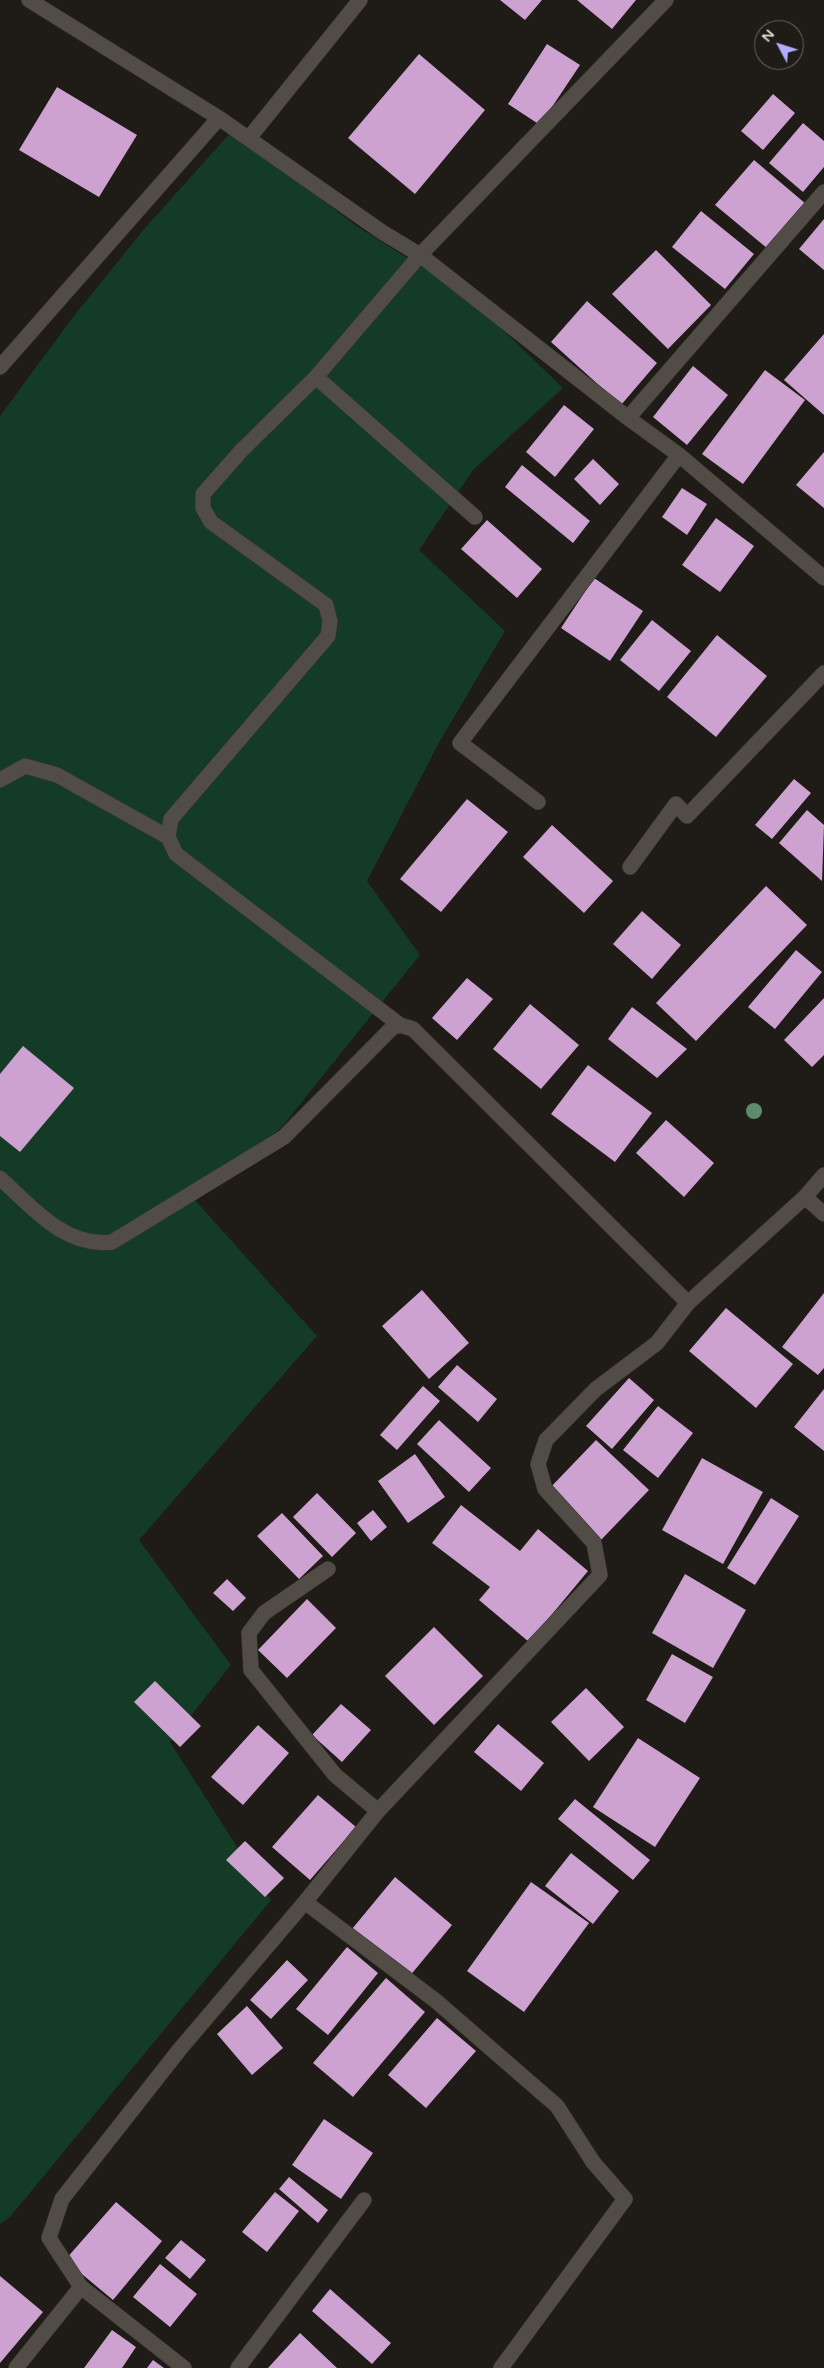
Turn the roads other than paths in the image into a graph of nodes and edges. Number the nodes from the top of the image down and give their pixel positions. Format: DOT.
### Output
graph roads {
  1 [pos="30,0"];
  2 [pos="360,0"];
  3 [pos="666,0"];
  4 [pos="219,118"];
  5 [pos="249,138"];
  6 [pos="824,192"];
  7 [pos="420,256"];
  8 [pos="0,367"];
  9 [pos="316,377"];
  10 [pos="628,418"];
  11 [pos="679,454"];
  12 [pos="475,517"];
  13 [pos="824,578"];
  14 [pos="824,673"];
  15 [pos="0,780"];
  16 [pos="538,802"];
  17 [pos="168,837"];
  18 [pos="630,867"];
  19 [pos="400,1026"];
  20 [pos="824,1175"];
  21 [pos="0,1178"];
  22 [pos="805,1197"];
  23 [pos="824,1214"];
  24 [pos="688,1303"];
  25 [pos="328,1569"];
  26 [pos="378,1811"];
  27 [pos="305,1902"];
  28 [pos="364,2200"];
  29 [pos="81,2287"];
  30 [pos="16,2368"];
  31 [pos="184,2368"];
  32 [pos="238,2368"];
  33 [pos="501,2368"];
  1 -- 4 [label="street"];
  2 -- 5 [label="street"];
  3 -- 7 [label="street"];
  4 -- 5 [label="street"];
  4 -- 8 [label="street"];
  5 -- 7 [label="street"];
  6 -- 10 [label="street"];
  7 -- 9 [label="street"];
  7 -- 10 [label="street"];
  9 -- 12 [label="street"];
  9 -- 17 [label="street"];
  10 -- 11 [label="street"];
  11 -- 13 [label="street"];
  11 -- 16 [label="street"];
  14 -- 18 [label="street"];
  15 -- 17 [label="street"];
  17 -- 19 [label="street"];
  19 -- 21 [label="street"];
  19 -- 24 [label="street"];
  20 -- 22 [label="street"];
  22 -- 23 [label="street"];
  22 -- 24 [label="street"];
  24 -- 26 [label="street"];
  25 -- 26 [label="street"];
  26 -- 27 [label="street"];
  27 -- 29 [label="street"];
  27 -- 33 [label="street"];
  28 -- 32 [label="street"];
  29 -- 30 [label="street"];
  29 -- 31 [label="street"];
}
